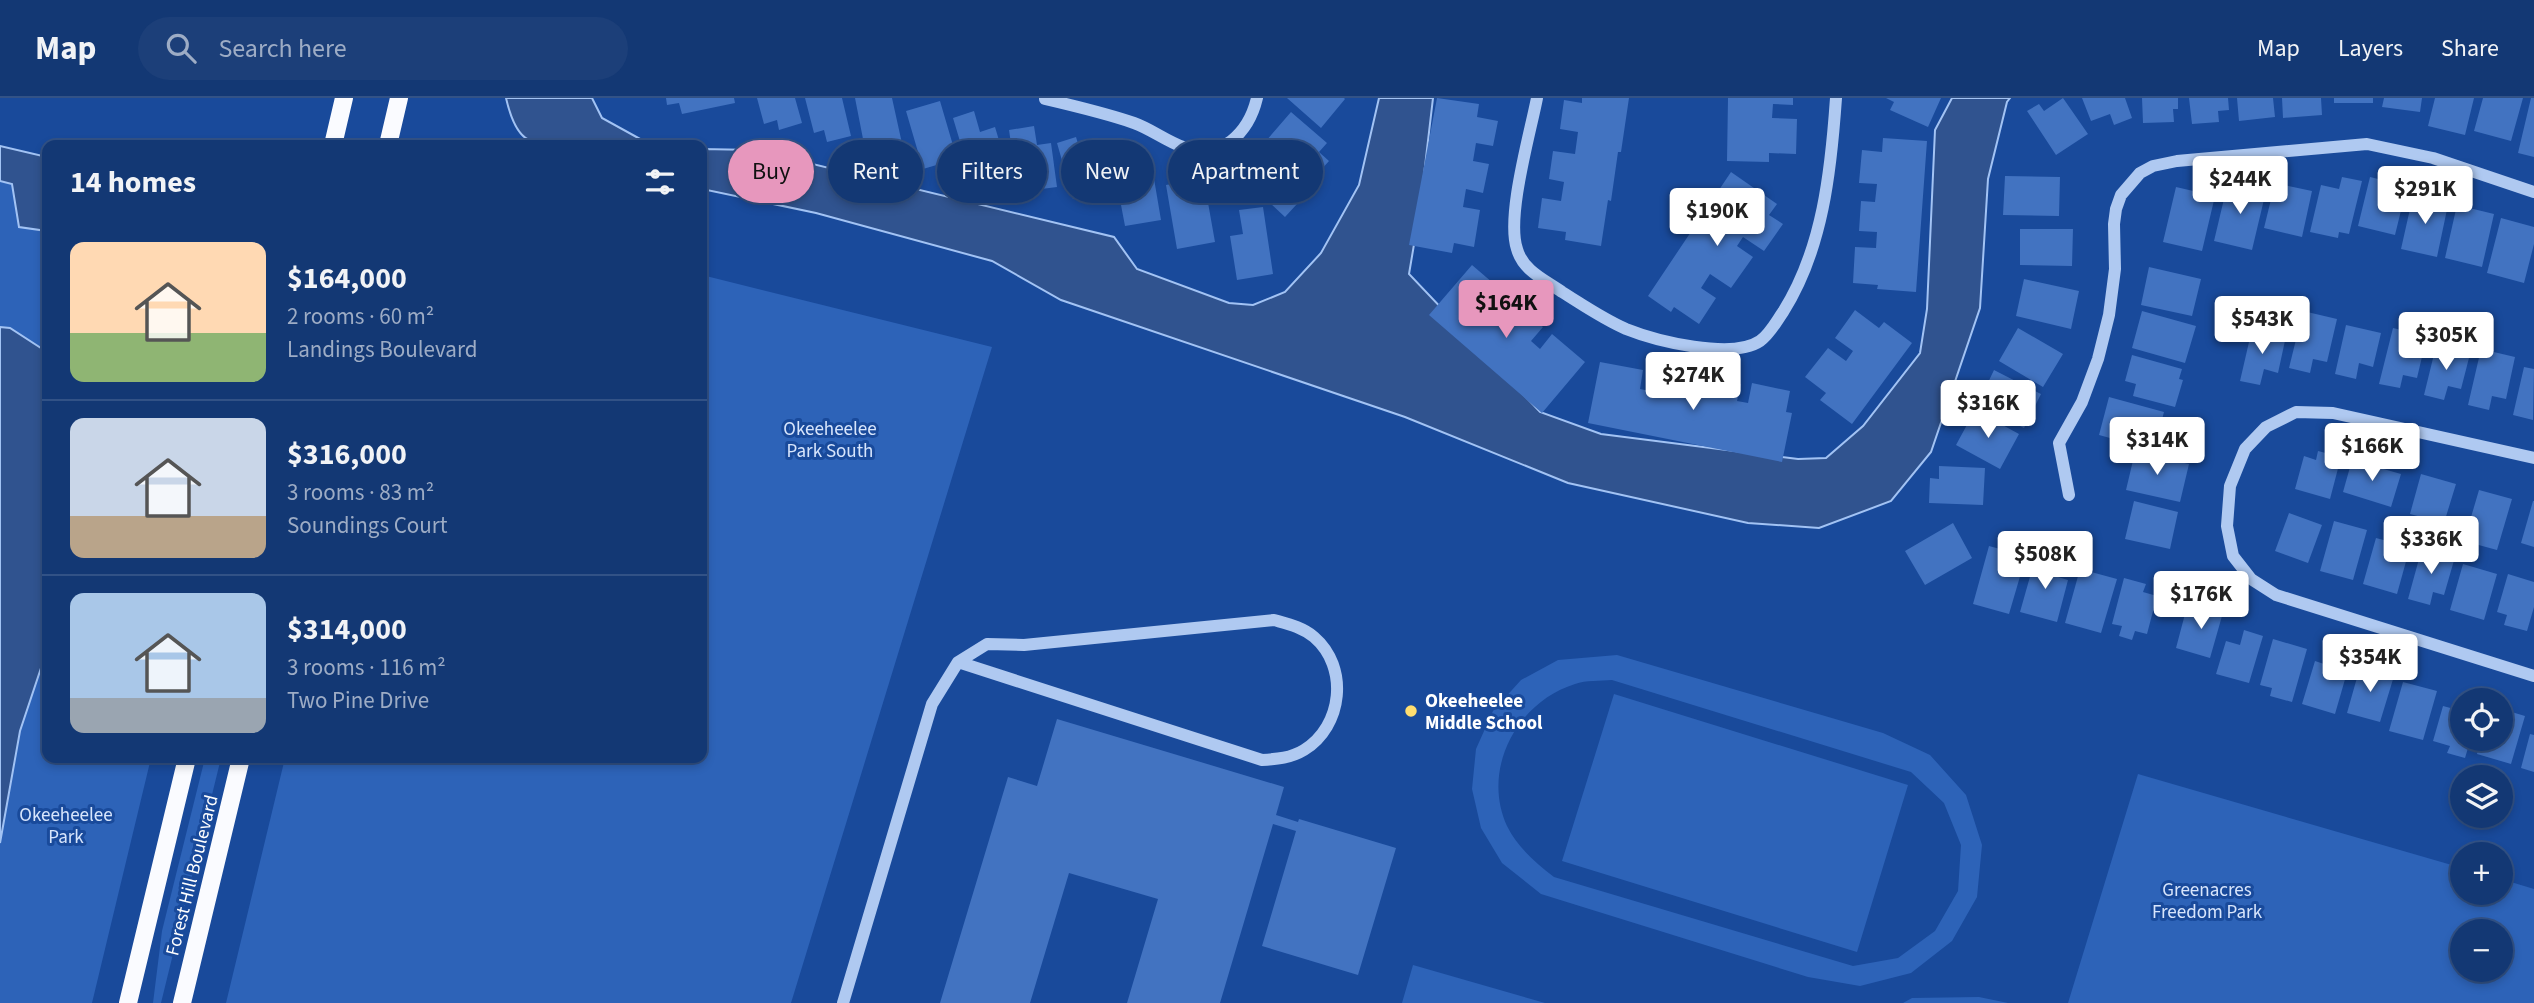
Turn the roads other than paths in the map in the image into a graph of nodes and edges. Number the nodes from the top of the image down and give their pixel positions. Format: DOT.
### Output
graph roads {
  1 [pos="344,98"];
  2 [pos="399,98"];
  3 [pos="1044,98"];
  4 [pos="1257,98"];
  5 [pos="1537,98"];
  6 [pos="1836,98"];
  7 [pos="334,140"];
  8 [pos="389,140"];
  9 [pos="2534,192"];
  10 [pos="2534,458"];
  11 [pos="2069,495"];
  12 [pos="958,662"];
  13 [pos="2534,676"];
  14 [pos="186,763"];
  15 [pos="240,763"];
  16 [pos="128,1003"];
  17 [pos="182,1003"];
  18 [pos="843,1003"];
  1 -- 7 [label="main road"];
  2 -- 8 [label="main road"];
  3 -- 4 [label="street"];
  5 -- 6 [label="street"];
  9 -- 11 [label="street"];
  10 -- 13 [label="street"];
  12 -- 12 [label="street"];
  12 -- 18 [label="street"];
  14 -- 16 [label="main road, Forest Hill Boulevard"];
  15 -- 17 [label="main road, Forest Hill Boulevard"];
}
